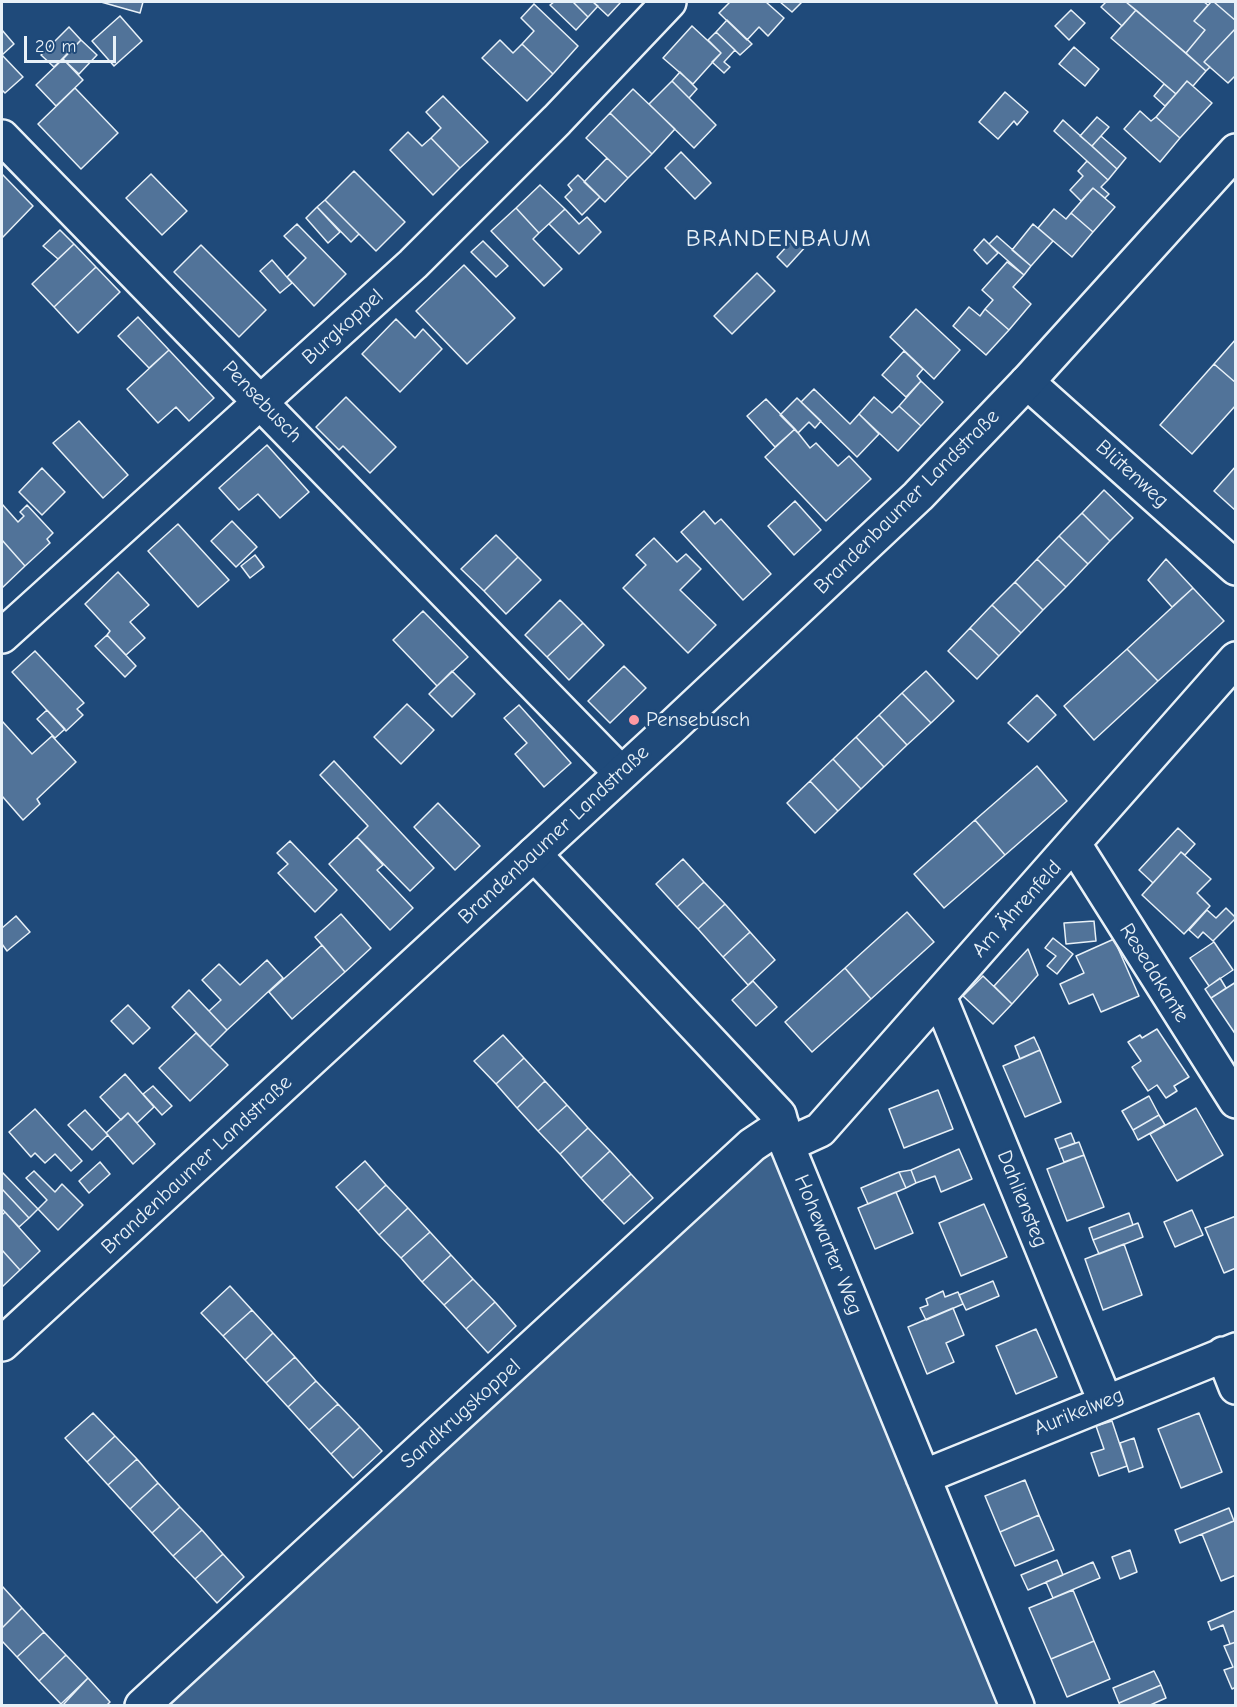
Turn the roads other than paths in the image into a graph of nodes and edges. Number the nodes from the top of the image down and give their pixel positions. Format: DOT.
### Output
graph roads {
  1 [pos="669,2"];
  2 [pos="2,136"];
  3 [pos="1236,150"];
  4 [pos="1027,382"];
  5 [pos="261,402"];
  6 [pos="1236,568"];
  7 [pos="2,636"];
  8 [pos="1236,659"];
  9 [pos="621,773"];
  10 [pos="1074,844"];
  11 [pos="534,854"];
  12 [pos="939,996"];
  13 [pos="1236,1101"];
  14 [pos="785,1135"];
  15 [pos="2,1344"];
  16 [pos="1229,1352"];
  17 [pos="1236,1387"];
  18 [pos="1105,1401"];
  19 [pos="923,1477"];
  20 [pos="142,1706"];
  21 [pos="1017,1706"];
  1 -- 5 [label="street, Burgkoppel"];
  2 -- 5 [label="street, Pensebusch"];
  3 -- 4 [label="street, Brandenbaumer Landstraße"];
  4 -- 6 [label="street, Blütenweg"];
  4 -- 9 [label="street, Brandenbaumer Landstraße"];
  5 -- 7 [label="street, Burgkoppel"];
  5 -- 9 [label="street, Pensebusch"];
  8 -- 10 [label="street, Am Ährenfeld"];
  9 -- 11 [label="street, Brandenbaumer Landstraße"];
  10 -- 12 [label="street, Am Ährenfeld"];
  10 -- 13 [label="street, Resedakante"];
  11 -- 14 [label="street, Hohewarter Weg"];
  11 -- 15 [label="street, Brandenbaumer Landstraße"];
  12 -- 14 [label="street, Am Ährenfeld"];
  12 -- 18 [label="street, Dahliensteg"];
  14 -- 19 [label="street, Hohewarter Weg"];
  14 -- 20 [label="street, Sandkrugskoppel"];
  16 -- 17 [label="street"];
  16 -- 18 [label="street, Aurikelweg"];
  18 -- 19 [label="street, Aurikelweg"];
  19 -- 21 [label="street, Hohewarter Weg"];
}
